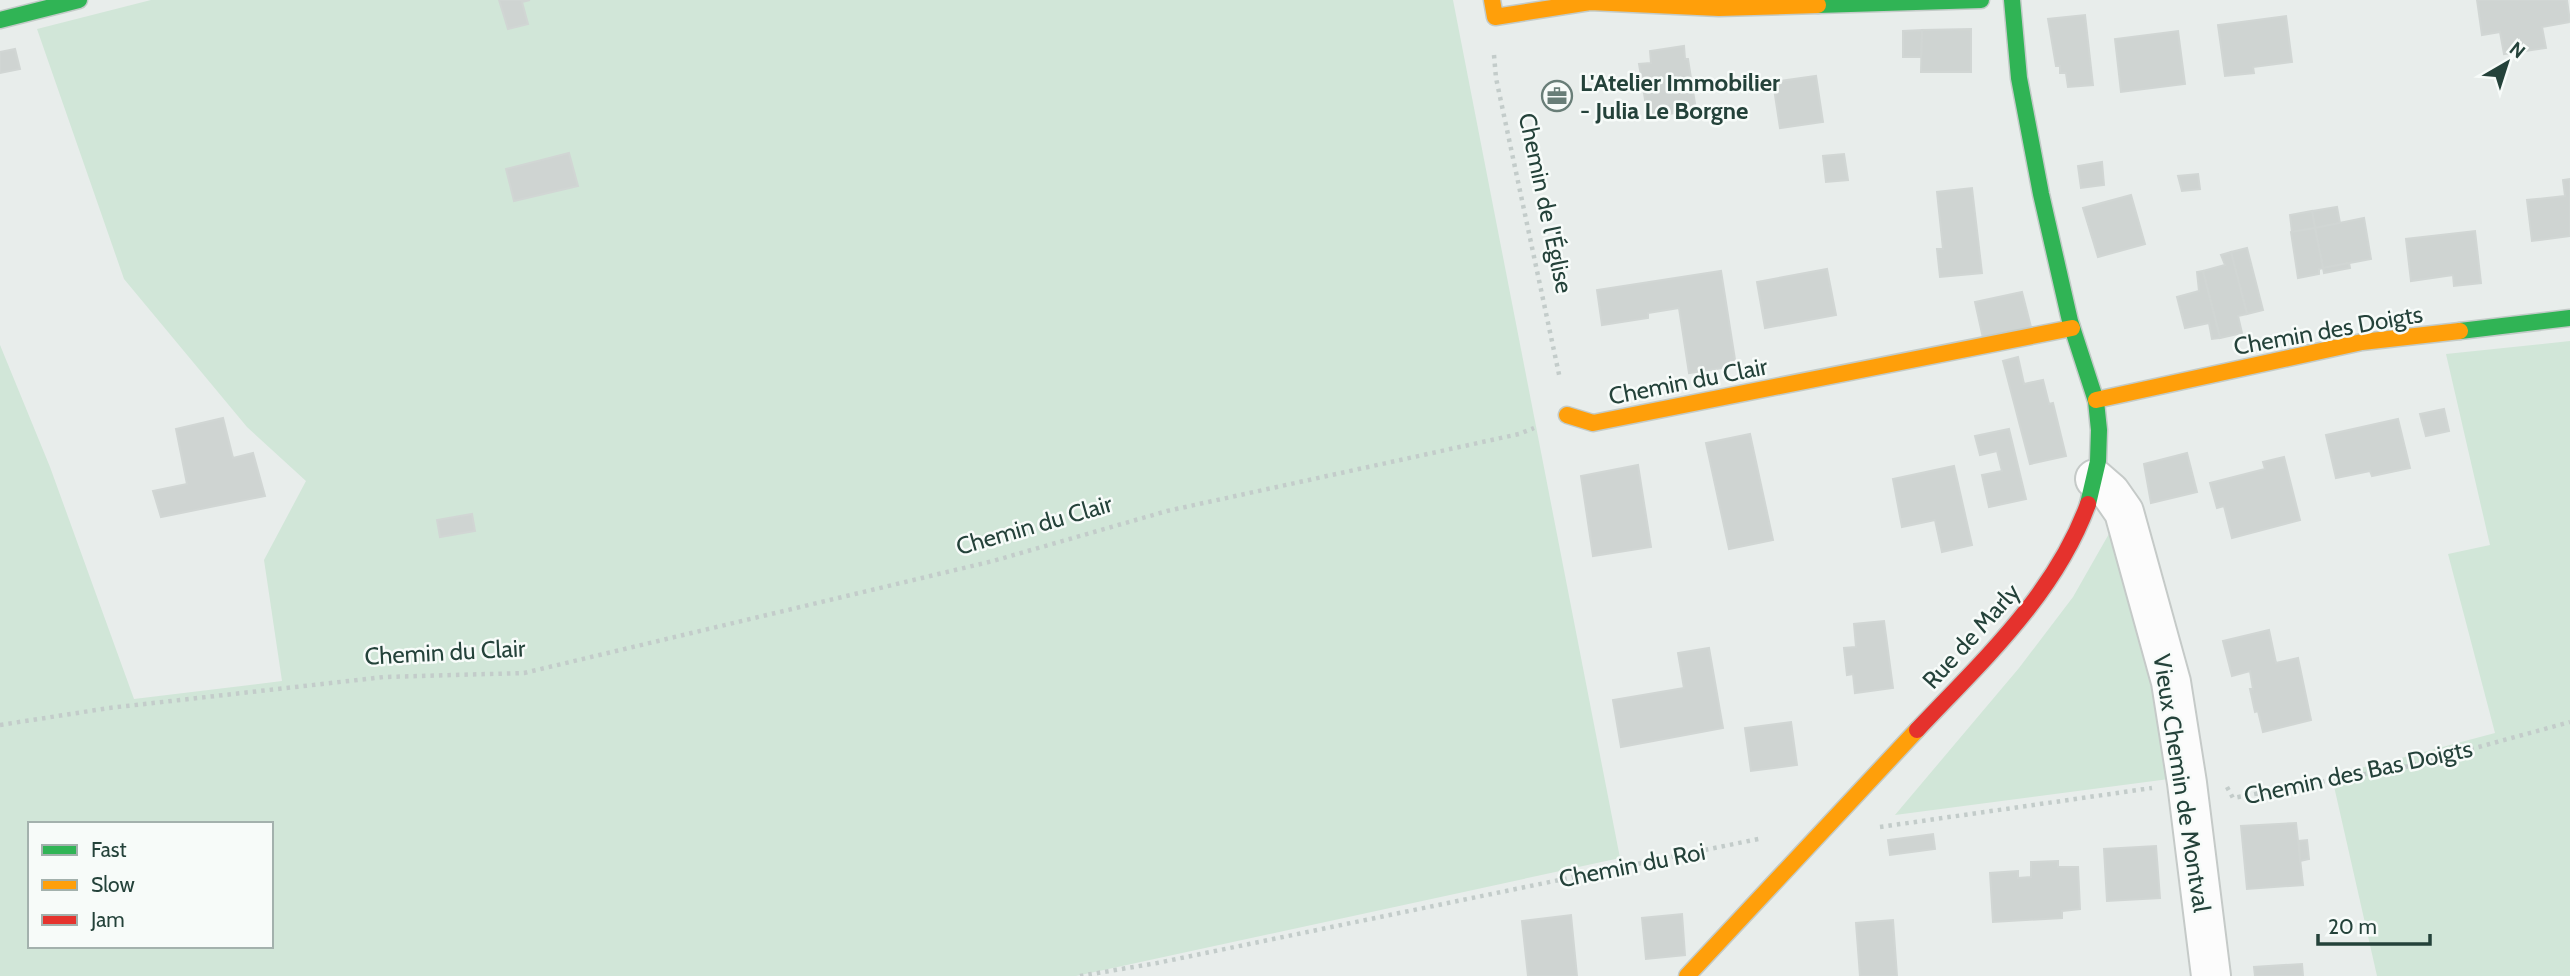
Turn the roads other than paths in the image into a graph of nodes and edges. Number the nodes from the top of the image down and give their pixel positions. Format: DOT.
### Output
graph roads {
  1 [pos="79,0"];
  2 [pos="1492,0"];
  3 [pos="1981,0"];
  4 [pos="2012,0"];
  5 [pos="0,20"];
  6 [pos="2570,318"];
  7 [pos="2072,328"];
  8 [pos="2096,400"];
  9 [pos="1567,415"];
  10 [pos="2095,479"];
  11 [pos="1687,976"];
  12 [pos="2211,976"];
  1 -- 5 [label="street"];
  2 -- 3 [label="street"];
  4 -- 7 [label="street, Rue de Marly"];
  6 -- 8 [label="street, Chemin des Doigts"];
  7 -- 8 [label="street, Rue de Marly"];
  7 -- 9 [label="street, Chemin du Clair"];
  8 -- 10 [label="street, Rue de Marly"];
  10 -- 11 [label="street, Rue de Marly"];
  10 -- 12 [label="street, Vieux Chemin de Montval"];
}
